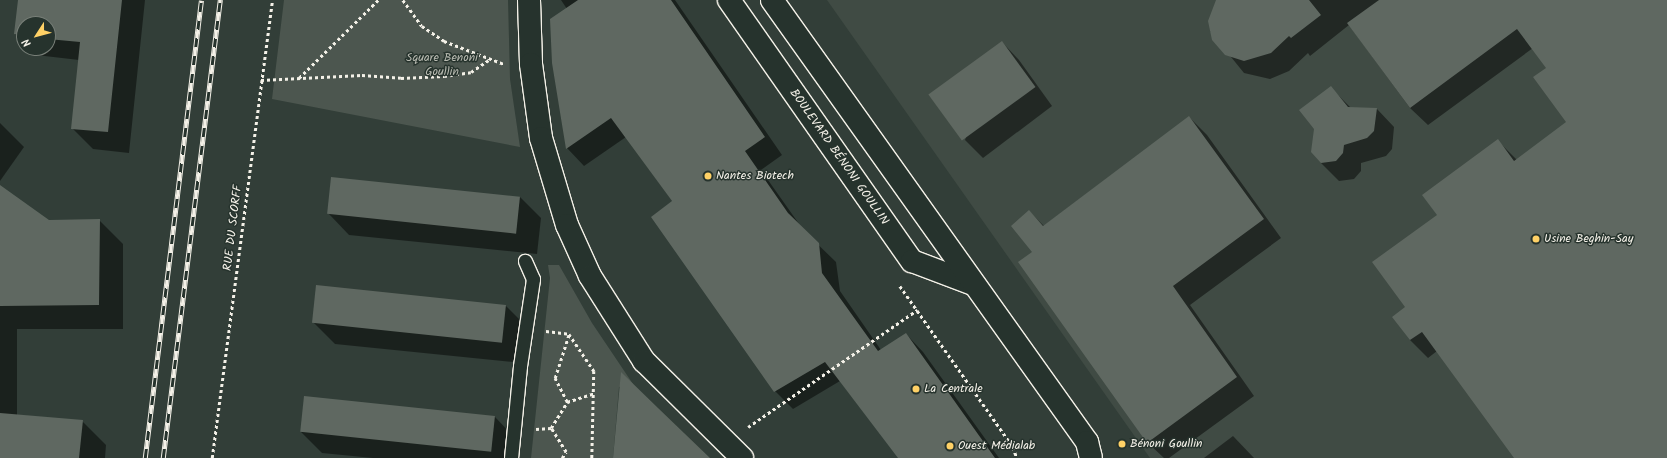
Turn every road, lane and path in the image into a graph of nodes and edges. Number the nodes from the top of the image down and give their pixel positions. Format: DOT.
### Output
graph roads {
  1 [pos="272,0"];
  2 [pos="378,0"];
  3 [pos="403,0"];
  4 [pos="529,0"];
  5 [pos="729,0"];
  6 [pos="772,0"];
  7 [pos="490,59"];
  8 [pos="531,64"];
  9 [pos="299,78"];
  10 [pos="261,80"];
  11 [pos="525,261"];
  12 [pos="973,284"];
  13 [pos="917,310"];
  14 [pos="540,330"];
  15 [pos="569,334"];
  16 [pos="594,393"];
  17 [pos="567,402"];
  18 [pos="551,428"];
  19 [pos="529,429"];
  20 [pos="726,442"];
  21 [pos="212,458"];
  22 [pos="512,458"];
  23 [pos="562,458"];
  24 [pos="592,458"];
  25 [pos="742,458"];
  26 [pos="1091,458"];
  1 -- 10 [label="path, RUE DU SCORFF"];
  2 -- 9 [label="path"];
  3 -- 7 [label="path"];
  4 -- 8 [label="street"];
  5 -- 12 [label="street, BOULEVARD BÉNONI GOULLIN"];
  6 -- 12 [label="street"];
  7 -- 8 [label="path"];
  7 -- 9 [label="path"];
  8 -- 20 [label="street"];
  9 -- 10 [label="path"];
  10 -- 21 [label="path, RUE DU SCORFF"];
  11 -- 22 [label="lane"];
  12 -- 26 [label="street"];
  13 -- 20 [label="path"];
  14 -- 15 [label="path"];
  15 -- 16 [label="path"];
  15 -- 17 [label="path"];
  16 -- 17 [label="path"];
  16 -- 24 [label="path"];
  17 -- 18 [label="path"];
  18 -- 19 [label="path"];
  18 -- 23 [label="path"];
  20 -- 25 [label="street"];
}
